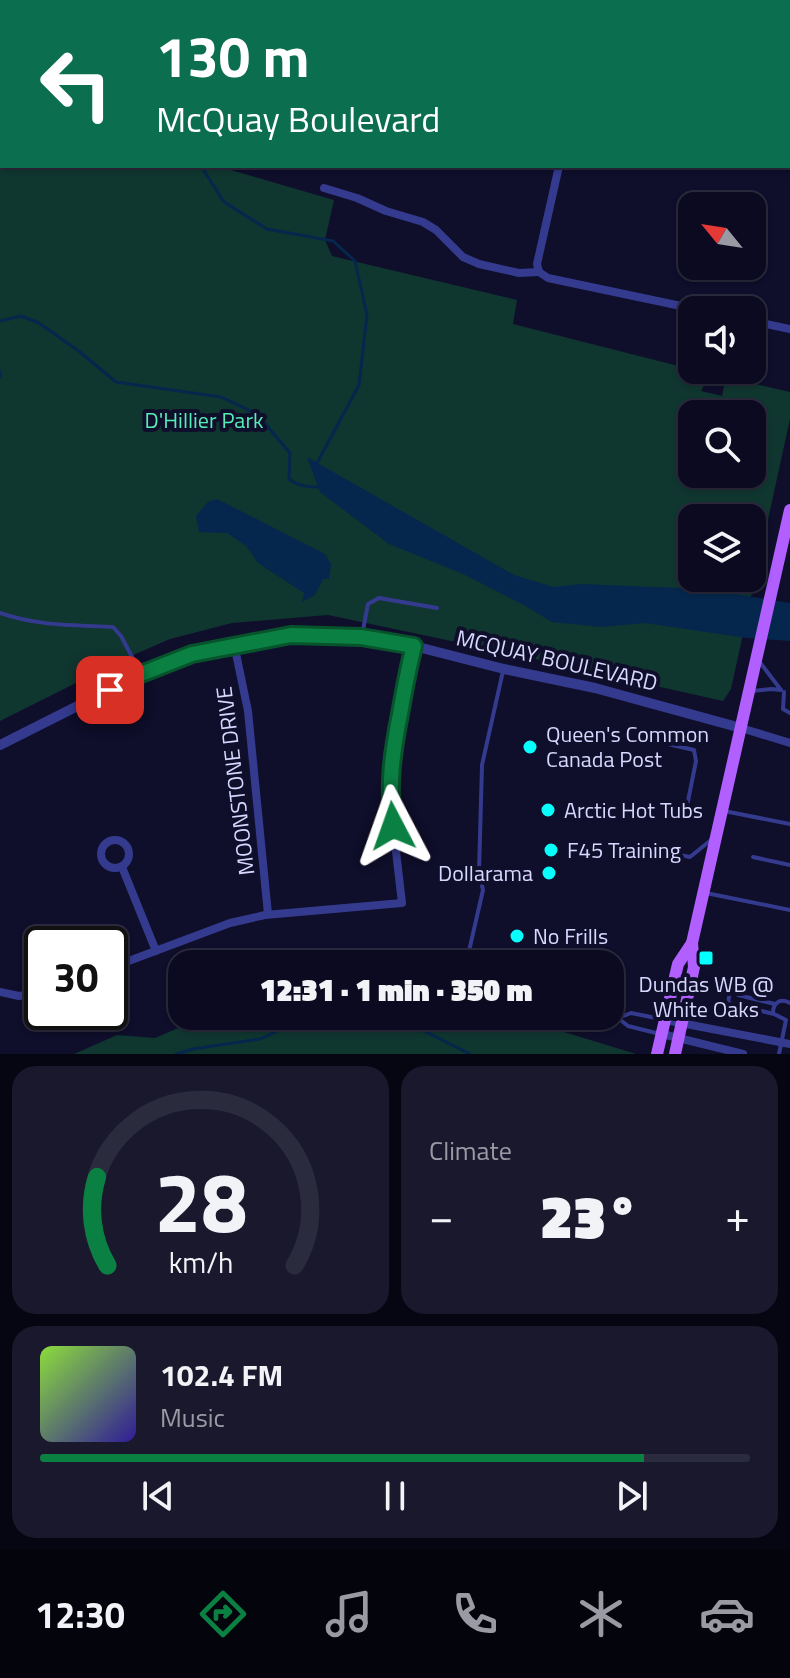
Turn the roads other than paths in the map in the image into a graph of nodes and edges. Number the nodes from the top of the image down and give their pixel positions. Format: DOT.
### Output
graph roads {
  1 [pos="559,168"];
  2 [pos="324,188"];
  3 [pos="539,272"];
  4 [pos="678,305"];
  5 [pos="766,324"];
  6 [pos="790,329"];
  7 [pos="790,510"];
  8 [pos="437,608"];
  9 [pos="0,613"];
  10 [pos="361,637"];
  11 [pos="234,644"];
  12 [pos="414,646"];
  13 [pos="757,658"];
  14 [pos="504,669"];
  15 [pos="141,674"];
  16 [pos="749,692"];
  17 [pos="786,692"];
  18 [pos="790,713"];
  19 [pos="741,728"];
  20 [pos="646,739"];
  21 [pos="790,743"];
  22 [pos="0,745"];
  23 [pos="687,806"];
  24 [pos="722,811"];
  25 [pos="790,824"];
  26 [pos="716,836"];
  27 [pos="665,852"];
  28 [pos="753,857"];
  29 [pos="790,865"];
  30 [pos="122,867"];
  31 [pos="703,892"];
  32 [pos="790,910"];
  33 [pos="268,914"];
  34 [pos="692,943"];
  35 [pos="469,950"];
  36 [pos="156,951"];
  37 [pos="128,961"];
  38 [pos="731,986"];
  39 [pos="0,992"];
  40 [pos="24,995"];
  41 [pos="738,995"];
  42 [pos="790,1003"];
  43 [pos="775,1004"];
  44 [pos="774,1014"];
  45 [pos="624,1016"];
  46 [pos="788,1019"];
  47 [pos="665,1020"];
  48 [pos="682,1022"];
  49 [pos="624,1023"];
  50 [pos="662,1034"];
  51 [pos="679,1039"];
  52 [pos="786,1043"];
  53 [pos="657,1054"];
  54 [pos="675,1054"];
  55 [pos="743,1054"];
  56 [pos="779,1054"];
  1 -- 3 [label="street"];
  2 -- 3 [label="street"];
  3 -- 4 [label="street"];
  5 -- 6 [label="street"];
  7 -- 13 [label="main road"];
  8 -- 10 [label="lane"];
  9 -- 15 [label="lane"];
  10 -- 11 [label="street, MCQUAY BOULEVARD"];
  10 -- 12 [label="street, MCQUAY BOULEVARD"];
  11 -- 15 [label="street, MCQUAY BOULEVARD"];
  11 -- 33 [label="street, MOONSTONE DRIVE"];
  12 -- 14 [label="street, MCQUAY BOULEVARD"];
  12 -- 33 [label="street"];
  13 -- 16 [label="main road"];
  13 -- 17 [label="lane"];
  14 -- 19 [label="street, MCQUAY BOULEVARD"];
  14 -- 35 [label="lane"];
  15 -- 22 [label="street, MCQUAY BOULEVARD"];
  16 -- 17 [label="lane"];
  16 -- 19 [label="main road"];
  17 -- 18 [label="lane"];
  19 -- 21 [label="street"];
  19 -- 24 [label="main road"];
  20 -- 23 [label="lane"];
  24 -- 25 [label="lane"];
  24 -- 26 [label="main road"];
  26 -- 27 [label="lane"];
  26 -- 31 [label="main road"];
  28 -- 29 [label="lane"];
  30 -- 36 [label="street"];
  31 -- 32 [label="lane"];
  31 -- 34 [label="main road"];
  33 -- 36 [label="street"];
  34 -- 47 [label="main road"];
  34 -- 48 [label="main road"];
  36 -- 37 [label="street"];
  38 -- 44 [label="lane"];
  39 -- 40 [label="street"];
  41 -- 43 [label="lane"];
  42 -- 43 [label="lane"];
  43 -- 44 [label="lane"];
  44 -- 46 [label="lane"];
  45 -- 47 [label="lane"];
  46 -- 52 [label="lane"];
  47 -- 48 [label="street"];
  47 -- 50 [label="main road"];
  48 -- 51 [label="main road"];
  48 -- 52 [label="street"];
  49 -- 50 [label="lane"];
  50 -- 51 [label="street"];
  50 -- 53 [label="main road"];
  51 -- 54 [label="main road"];
  51 -- 55 [label="street"];
  52 -- 56 [label="lane"];
}
